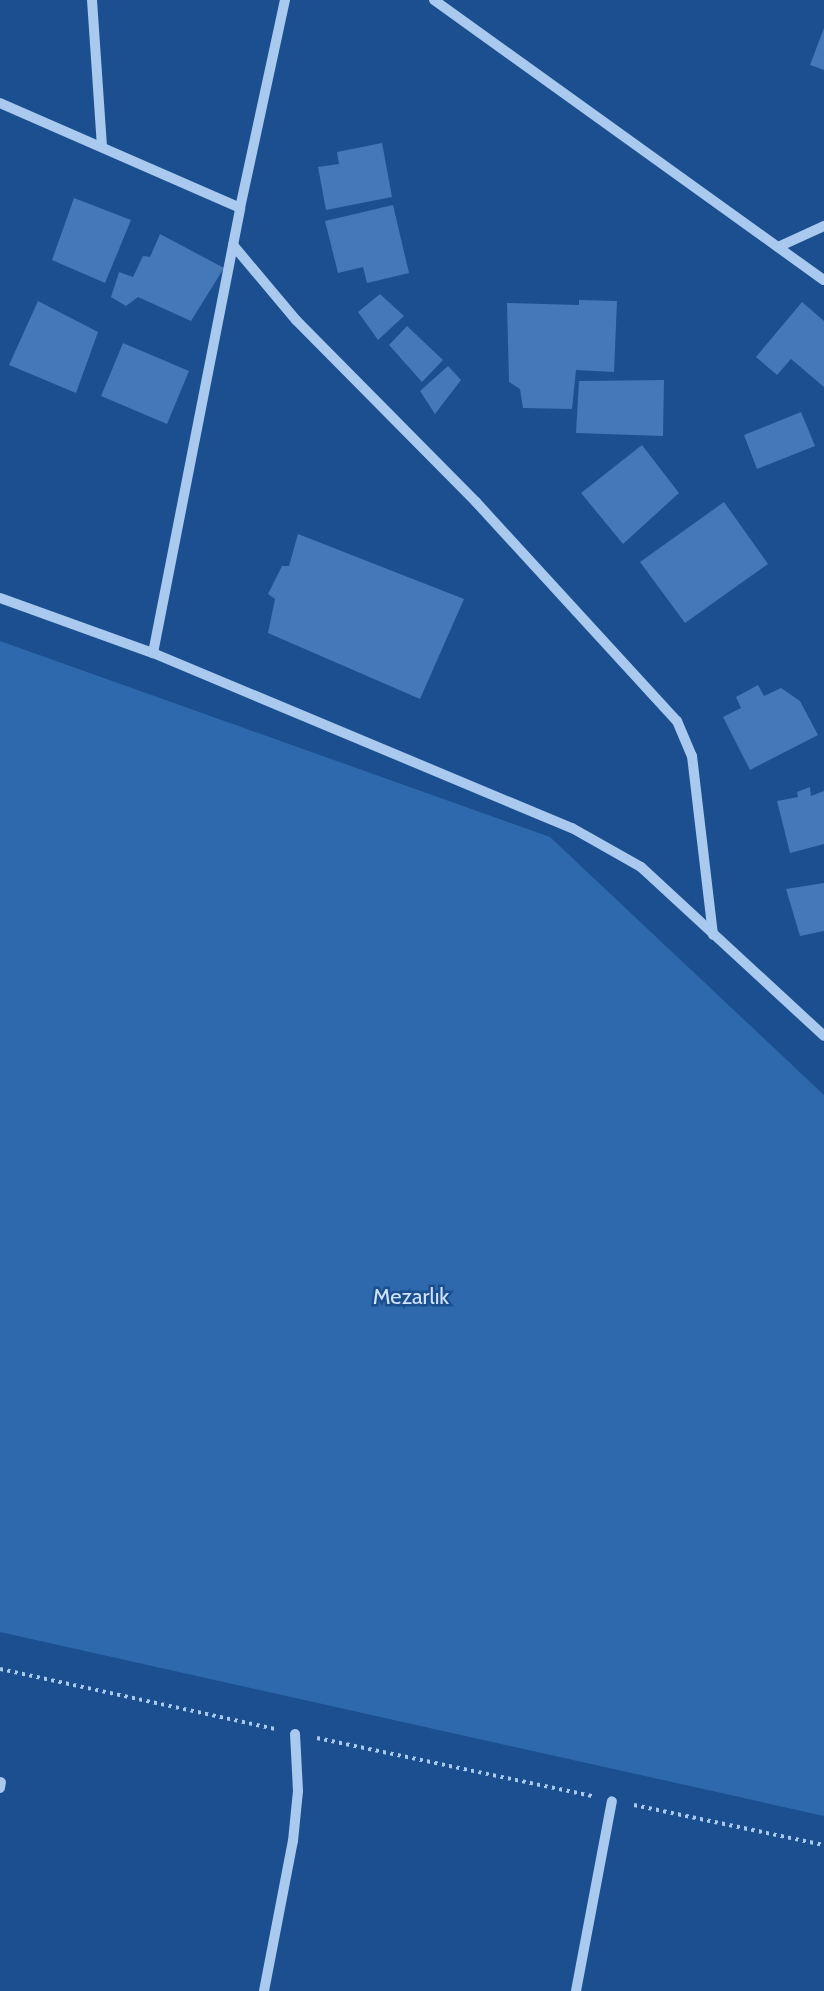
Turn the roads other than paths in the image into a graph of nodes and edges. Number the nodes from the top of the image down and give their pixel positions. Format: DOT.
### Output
graph roads {
  1 [pos="92,0"];
  2 [pos="285,0"];
  3 [pos="434,0"];
  4 [pos="0,103"];
  5 [pos="102,146"];
  6 [pos="240,208"];
  7 [pos="824,226"];
  8 [pos="233,245"];
  9 [pos="778,247"];
  10 [pos="824,280"];
  11 [pos="0,598"];
  12 [pos="153,652"];
  13 [pos="713,935"];
  14 [pos="824,1036"];
  15 [pos="295,1734"];
  16 [pos="612,1801"];
  17 [pos="264,1991"];
  18 [pos="576,1991"];
  1 -- 5 [label="street"];
  2 -- 6 [label="street"];
  3 -- 9 [label="street"];
  4 -- 5 [label="street"];
  5 -- 6 [label="street"];
  6 -- 8 [label="street"];
  7 -- 9 [label="street"];
  8 -- 12 [label="street"];
  8 -- 13 [label="street"];
  9 -- 10 [label="street"];
  11 -- 12 [label="street"];
  12 -- 13 [label="street"];
  13 -- 14 [label="street"];
  15 -- 17 [label="street"];
  16 -- 18 [label="street"];
}
